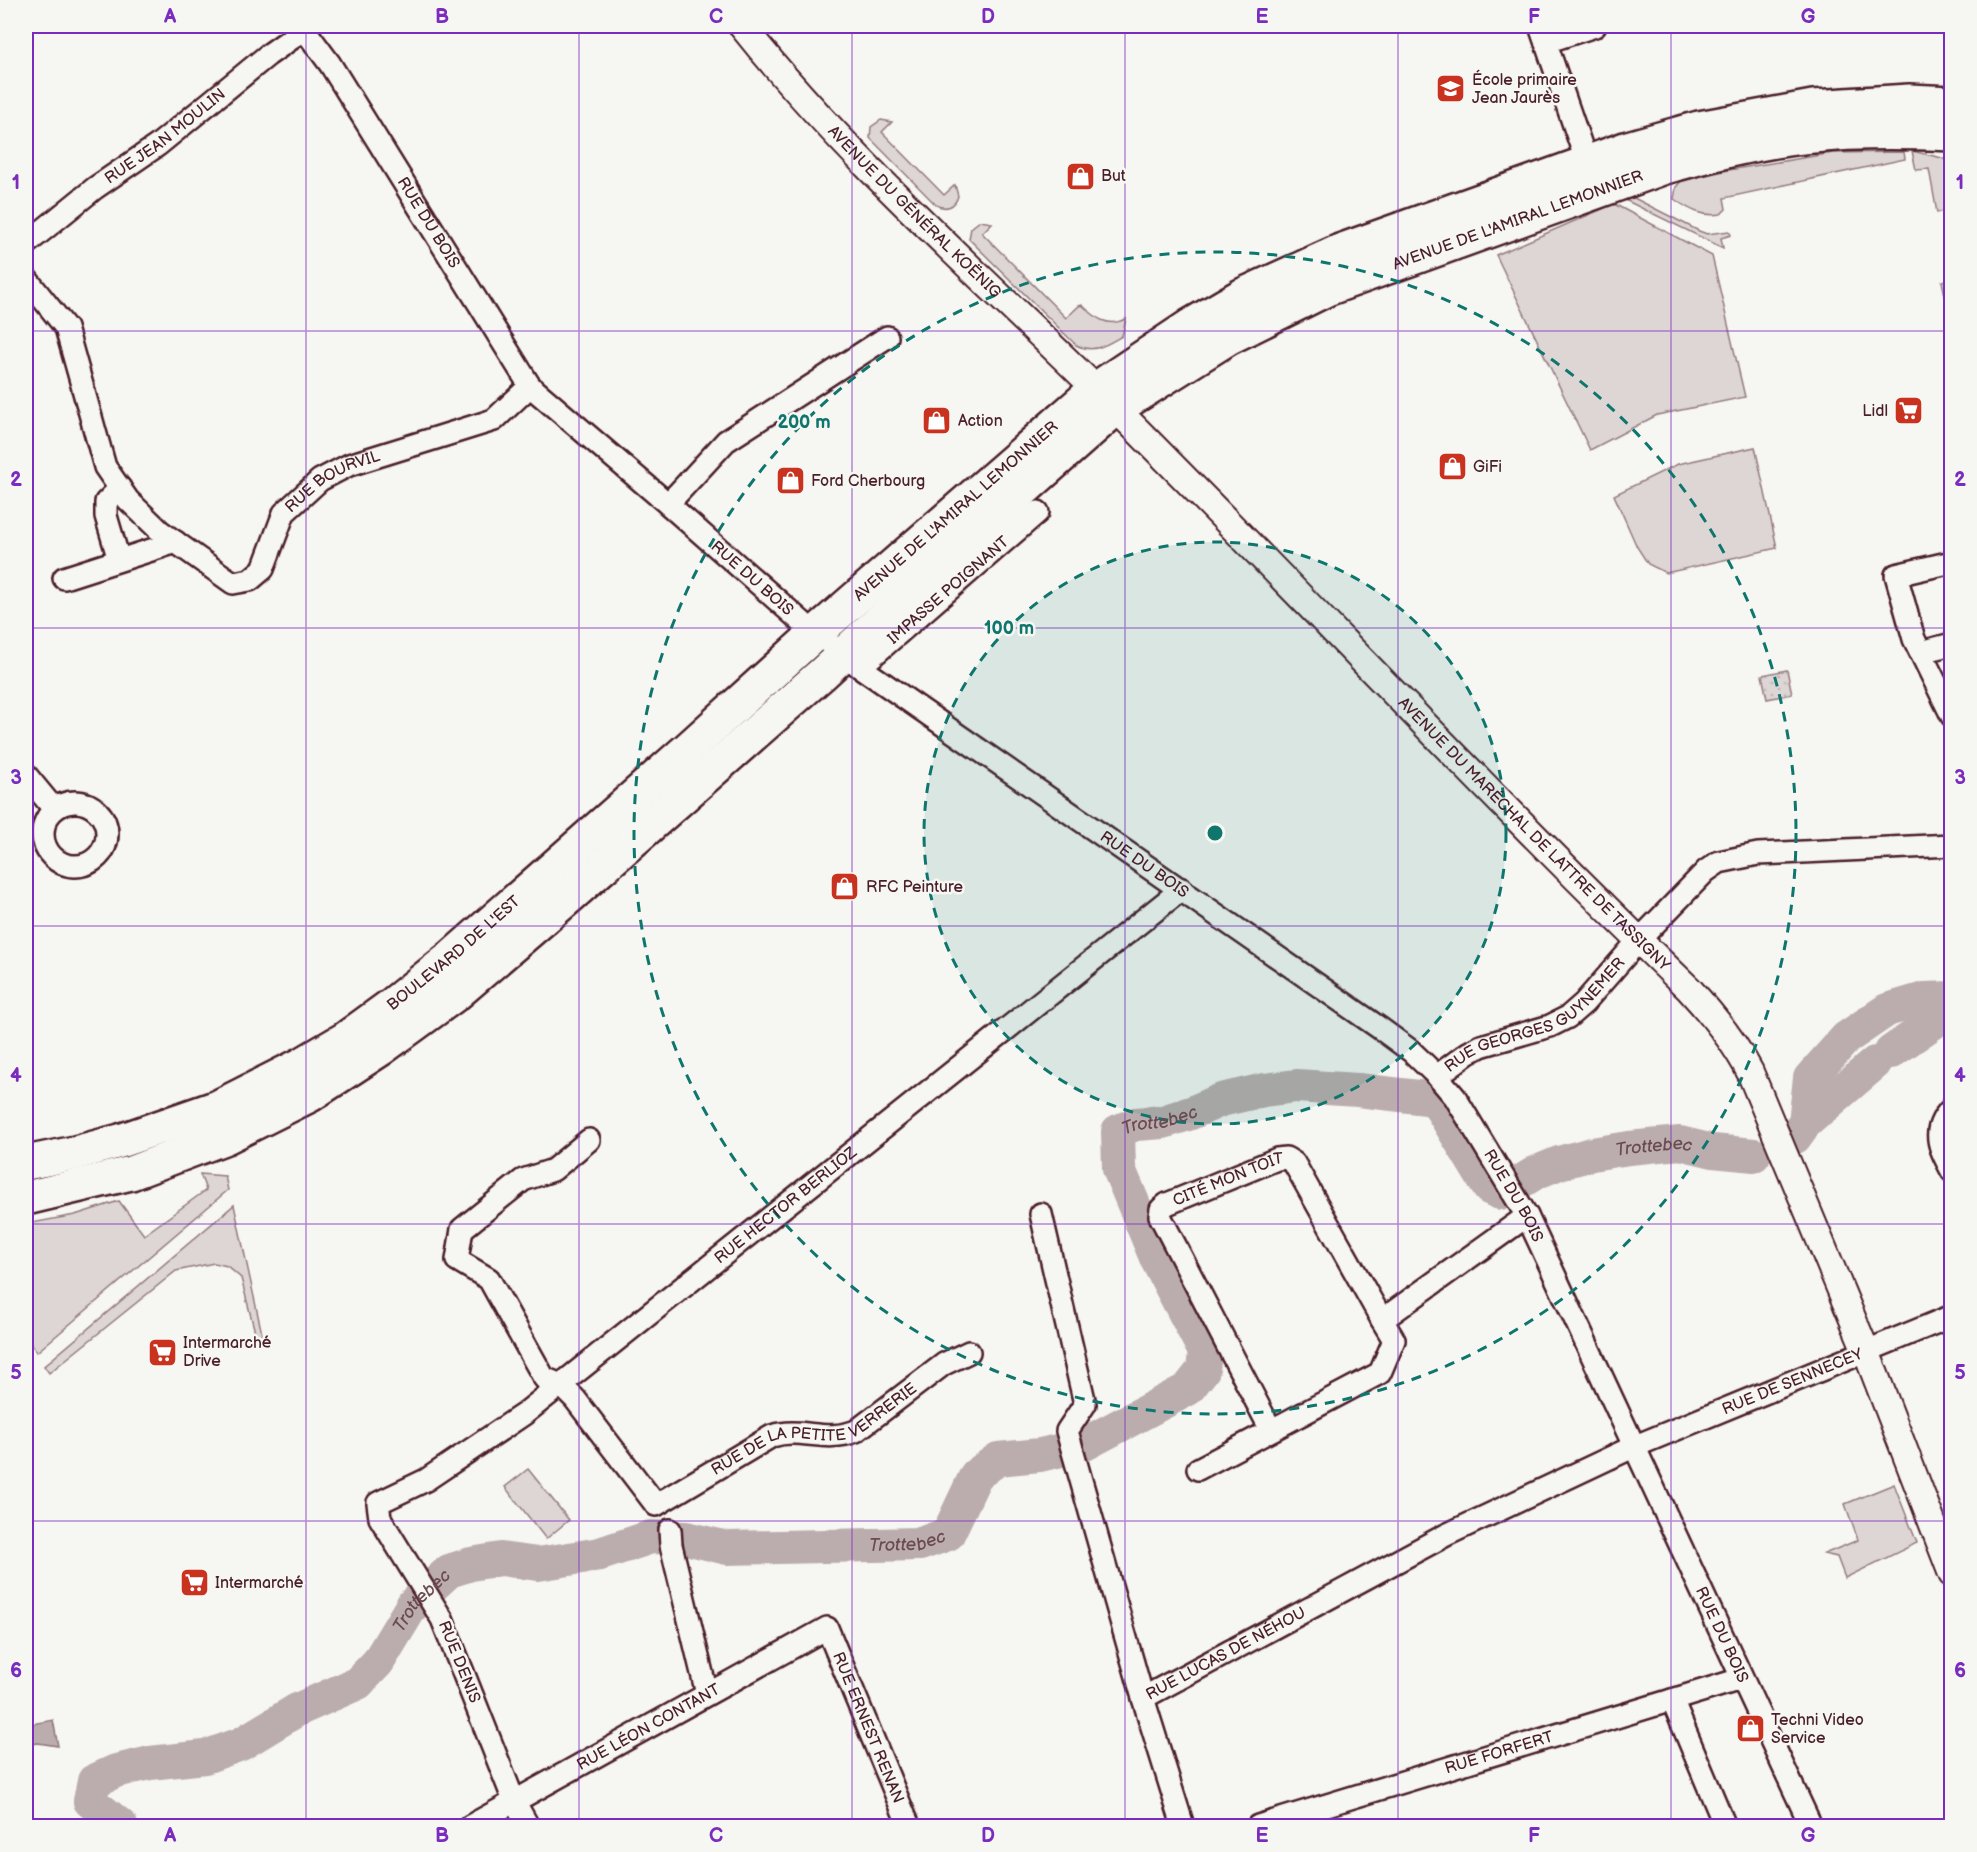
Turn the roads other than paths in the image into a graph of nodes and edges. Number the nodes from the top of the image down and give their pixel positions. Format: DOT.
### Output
graph roads {
  1 [pos="742,26"];
  2 [pos="1595,26"];
  3 [pos="303,27"];
  4 [pos="1543,34"];
  5 [pos="1952,103"];
  6 [pos="1952,134"];
  7 [pos="1587,163"];
  8 [pos="26,244"];
  9 [pos="26,278"];
  10 [pos="887,337"];
  11 [pos="530,386"];
  12 [pos="1106,399"];
  13 [pos="120,488"];
  14 [pos="668,504"];
  15 [pos="1038,512"];
  16 [pos="176,542"];
  17 [pos="119,560"];
  18 [pos="1952,562"];
  19 [pos="64,578"];
  20 [pos="817,632"];
  21 [pos="1952,644"];
  22 [pos="1921,652"];
  23 [pos="852,661"];
  24 [pos="1952,716"];
  25 [pos="26,775"];
  26 [pos="54,809"];
  27 [pos="1952,845"];
  28 [pos="1182,889"];
  29 [pos="1640,940"];
  30 [pos="456,994"];
  31 [pos="1437,1076"];
  32 [pos="1952,1108"];
  33 [pos="589,1140"];
  34 [pos="26,1162"];
  35 [pos="1952,1171"];
  36 [pos="26,1198"];
  37 [pos="1041,1214"];
  38 [pos="1527,1216"];
  39 [pos="1952,1317"];
  40 [pos="1382,1320"];
  41 [pos="1866,1351"];
  42 [pos="969,1352"];
  43 [pos="561,1385"];
  44 [pos="1271,1430"];
  45 [pos="1633,1447"];
  46 [pos="1198,1468"];
  47 [pos="378,1503"];
  48 [pos="670,1537"];
  49 [pos="1952,1574"];
  50 [pos="827,1628"];
  51 [pos="1741,1679"];
  52 [pos="707,1694"];
  53 [pos="1143,1698"];
  54 [pos="1672,1700"];
  55 [pos="514,1801"];
  56 [pos="470,1827"];
  57 [pos="528,1827"];
  58 [pos="909,1827"];
  59 [pos="1183,1827"];
  60 [pos="1258,1827"];
  61 [pos="1725,1827"];
  62 [pos="1811,1827"];
  1 -- 12 [label="street, AVENUE DU GÉNÉRAL KOËNIG"];
  2 -- 4 [label="street"];
  3 -- 8 [label="street, RUE JEAN MOULIN"];
  3 -- 11 [label="street, RUE DU BOIS"];
  4 -- 7 [label="street"];
  5 -- 7 [label="main road, AVENUE DE L'AMIRAL LEMONNIER"];
  6 -- 12 [label="main road, AVENUE DE L'AMIRAL LEMONNIER"];
  7 -- 12 [label="main road, AVENUE DE L'AMIRAL LEMONNIER"];
  9 -- 13 [label="street, RUE BOURVIL"];
  10 -- 14 [label="street"];
  11 -- 14 [label="street, RUE DU BOIS"];
  11 -- 16 [label="street, RUE BOURVIL"];
  12 -- 20 [label="main road, AVENUE DE L'AMIRAL LEMONNIER"];
  12 -- 23 [label="main road, AVENUE DE L'AMIRAL LEMONNIER"];
  12 -- 29 [label="street, AVENUE DU MARÉCHAL DE LATTRE DE TASSIGNY"];
  13 -- 16 [label="street, RUE BOURVIL"];
  13 -- 17 [label="street"];
  14 -- 20 [label="street, RUE DU BOIS"];
  15 -- 23 [label="street, IMPASSE POIGNANT"];
  16 -- 17 [label="street"];
  17 -- 19 [label="street"];
  18 -- 22 [label="street"];
  20 -- 23 [label="street, RUE DU BOIS"];
  20 -- 34 [label="main road, BOULEVARD DE L'EST"];
  21 -- 22 [label="street"];
  22 -- 24 [label="street"];
  23 -- 28 [label="street, RUE DU BOIS"];
  23 -- 30 [label="main road, AVENUE DE L'AMIRAL LEMONNIER"];
  25 -- 26 [label="street"];
  27 -- 29 [label="street, RUE GEORGES GUYNEMER"];
  28 -- 31 [label="street, RUE DU BOIS"];
  28 -- 43 [label="street, RUE HECTOR BERLIOZ"];
  29 -- 31 [label="street, RUE GEORGES GUYNEMER"];
  29 -- 41 [label="street, AVENUE DU MARÉCHAL DE LATTRE DE TASSIGNY"];
  30 -- 36 [label="main road, BOULEVARD DE L'EST"];
  31 -- 38 [label="street, RUE DU BOIS"];
  32 -- 35 [label="street"];
  33 -- 43 [label="street"];
  37 -- 53 [label="street, RUE LUCAS DE NÉHOU"];
  38 -- 40 [label="street"];
  38 -- 45 [label="street, RUE DU BOIS"];
  39 -- 41 [label="street, RUE DE SENNECEY"];
  40 -- 44 [label="street, CITÉ MON TOIT"];
  40 -- 44 [label="street, CITÉ MON TOIT"];
  41 -- 45 [label="street, RUE DE SENNECEY"];
  41 -- 49 [label="street, AVENUE DU MARÉCHAL DE LATTRE DE TASSIGNY"];
  42 -- 43 [label="street, RUE DE LA PETITE VERRERIE"];
  43 -- 47 [label="street, RUE HECTOR BERLIOZ"];
  44 -- 46 [label="street, CITÉ MON TOIT"];
  45 -- 51 [label="street, RUE DU BOIS"];
  45 -- 53 [label="street, RUE LUCAS DE NÉHOU"];
  47 -- 55 [label="street, RUE DENIS"];
  48 -- 52 [label="street"];
  50 -- 52 [label="street, RUE LÉON CONTANT"];
  50 -- 58 [label="street, RUE ERNEST RENAN"];
  51 -- 54 [label="street, RUE FORFERT"];
  51 -- 62 [label="street, RUE DU BOIS"];
  52 -- 55 [label="street, RUE LÉON CONTANT"];
  53 -- 59 [label="street"];
  54 -- 60 [label="street, RUE FORFERT"];
  54 -- 61 [label="street"];
  55 -- 56 [label="street, RUE LÉON CONTANT"];
  55 -- 57 [label="street, RUE DENIS"];
}
